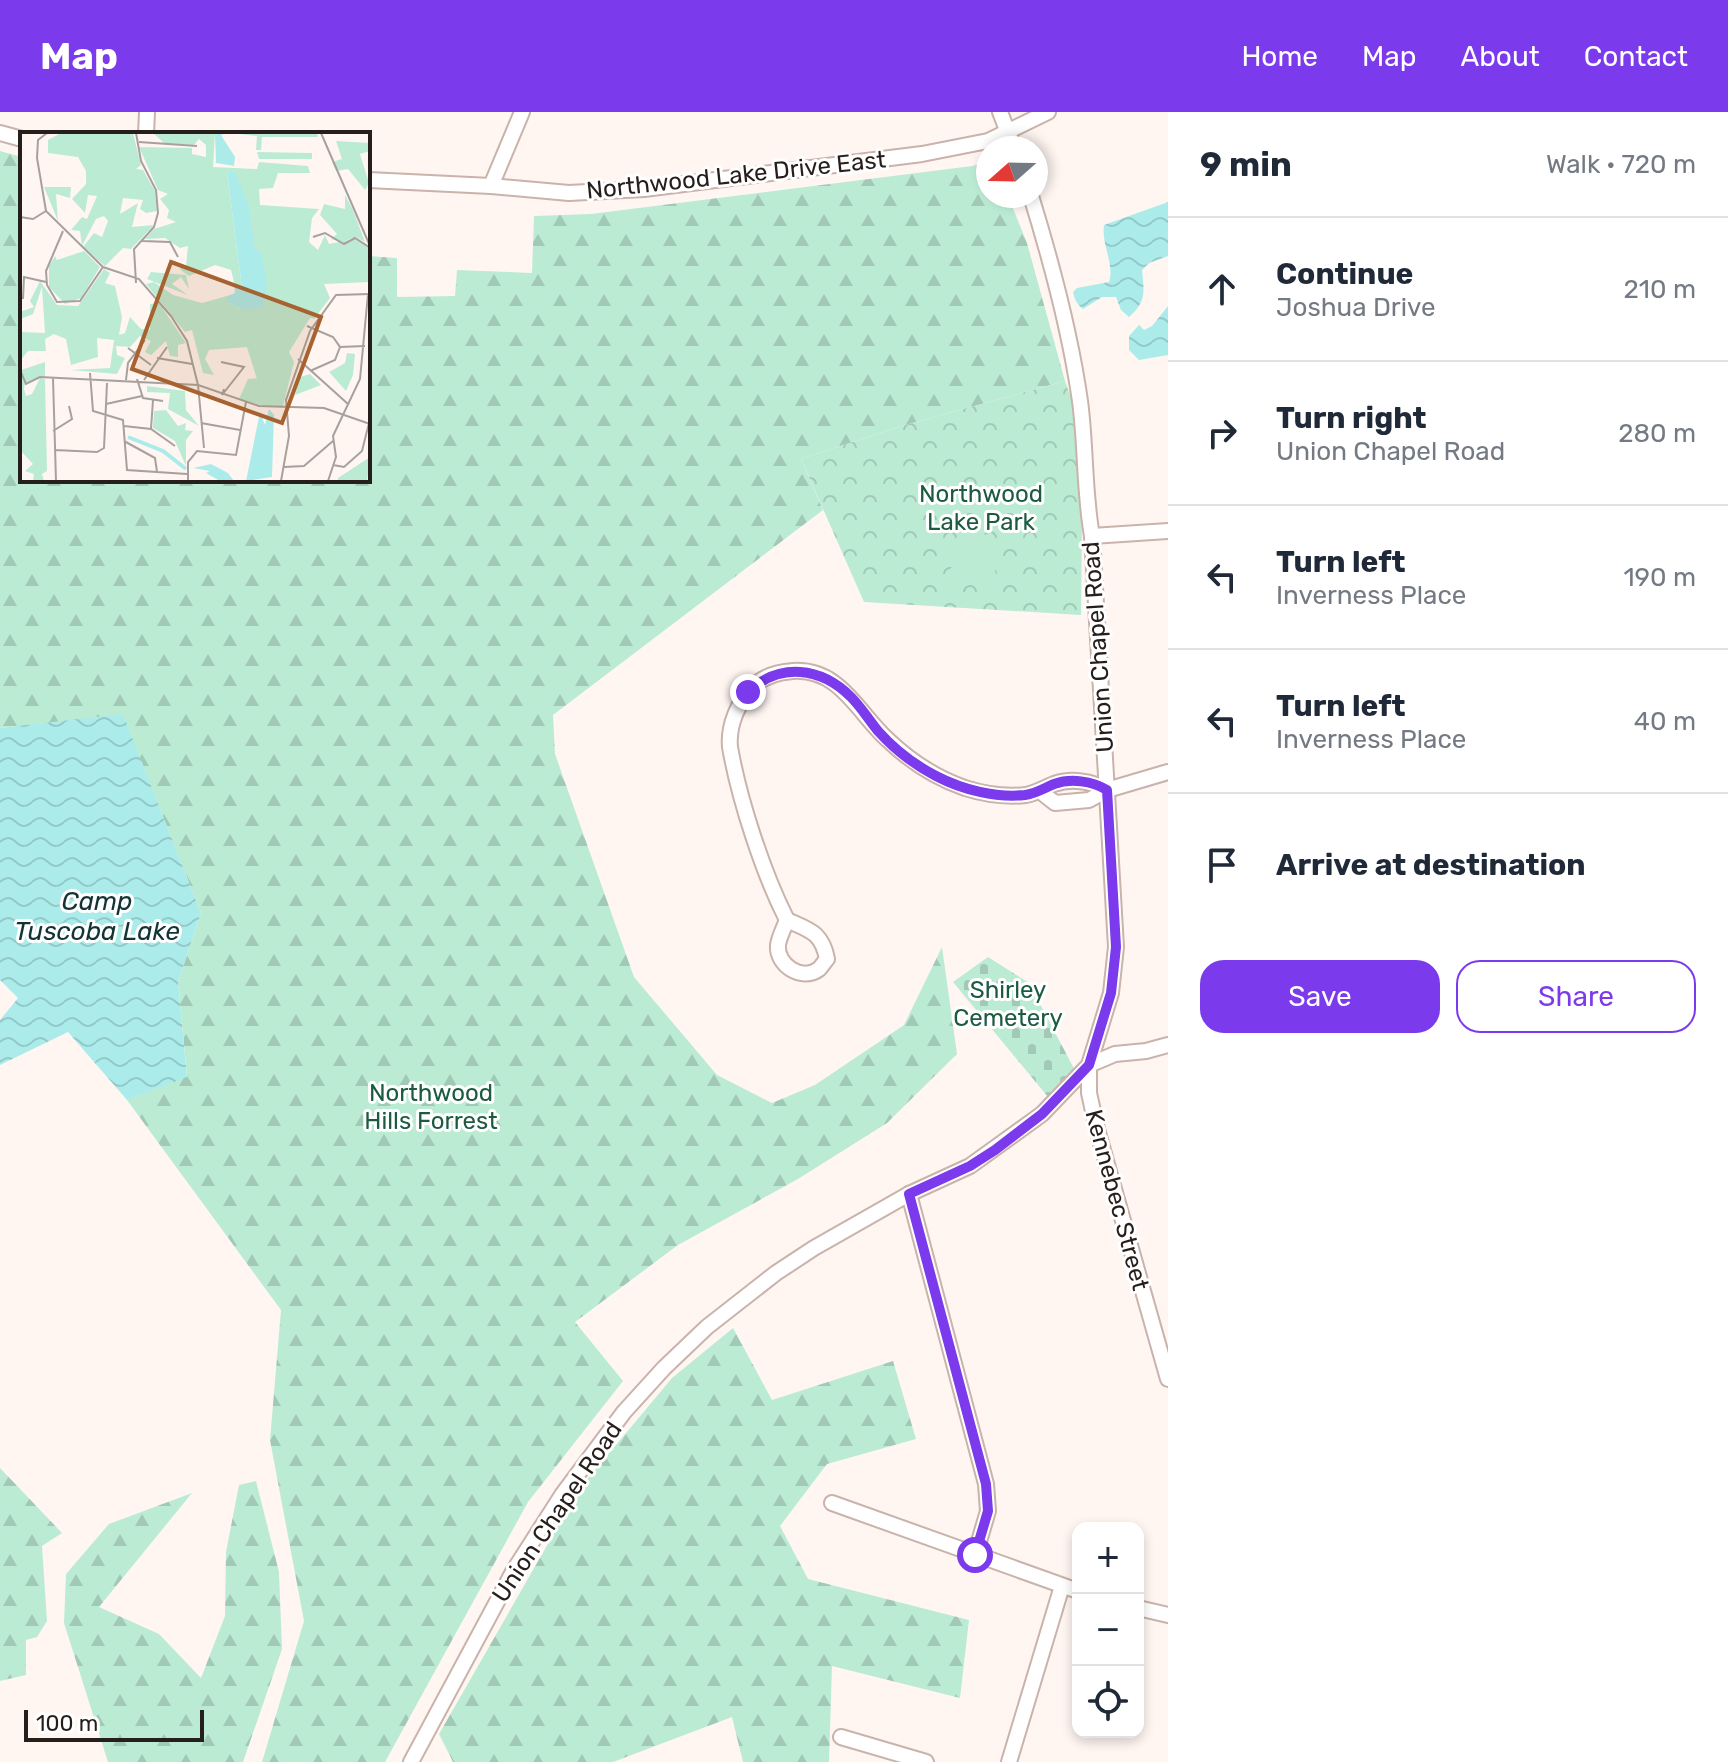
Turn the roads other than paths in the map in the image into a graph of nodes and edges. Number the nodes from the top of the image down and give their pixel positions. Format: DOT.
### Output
graph roads {
  1 [pos="147,112"];
  2 [pos="522,112"];
  3 [pos="1000,112"];
  4 [pos="1048,112"];
  5 [pos="146,132"];
  6 [pos="0,133"];
  7 [pos="1008,133"];
  8 [pos="1009,136"];
  9 [pos="20,138"];
  10 [pos="370,180"];
  11 [pos="491,186"];
  12 [pos="1035,208"];
  13 [pos="1168,531"];
  14 [pos="1092,536"];
  15 [pos="1168,772"];
  16 [pos="1107,790"];
  17 [pos="787,920"];
  18 [pos="1168,1045"];
  19 [pos="1089,1065"];
  20 [pos="909,1194"];
  21 [pos="1168,1379"];
  22 [pos="832,1503"];
  23 [pos="975,1555"];
  24 [pos="1062,1586"];
  25 [pos="1072,1589"];
  26 [pos="1144,1609"];
  27 [pos="1168,1615"];
  28 [pos="841,1737"];
  29 [pos="411,1762"];
  30 [pos="926,1762"];
  31 [pos="1009,1762"];
  1 -- 5 [label="street"];
  2 -- 11 [label="street"];
  3 -- 7 [label="street"];
  4 -- 7 [label="street, Northwood Lake Drive East"];
  6 -- 9 [label="street"];
  7 -- 8 [label="street"];
  7 -- 11 [label="street, Northwood Lake Drive East"];
  10 -- 11 [label="street, Northwood Lake Drive East"];
  12 -- 14 [label="street, Union Chapel Road"];
  13 -- 14 [label="street"];
  14 -- 16 [label="street, Union Chapel Road"];
  15 -- 16 [label="street"];
  16 -- 17 [label="street"];
  16 -- 19 [label="street, Union Chapel Road"];
  18 -- 19 [label="street"];
  19 -- 20 [label="street, Union Chapel Road"];
  19 -- 21 [label="street, Kennebec Street"];
  20 -- 23 [label="street"];
  20 -- 29 [label="street, Union Chapel Road"];
  22 -- 23 [label="street"];
  23 -- 24 [label="street"];
  24 -- 25 [label="street"];
  24 -- 31 [label="street"];
  26 -- 27 [label="street"];
  28 -- 30 [label="street"];
}
